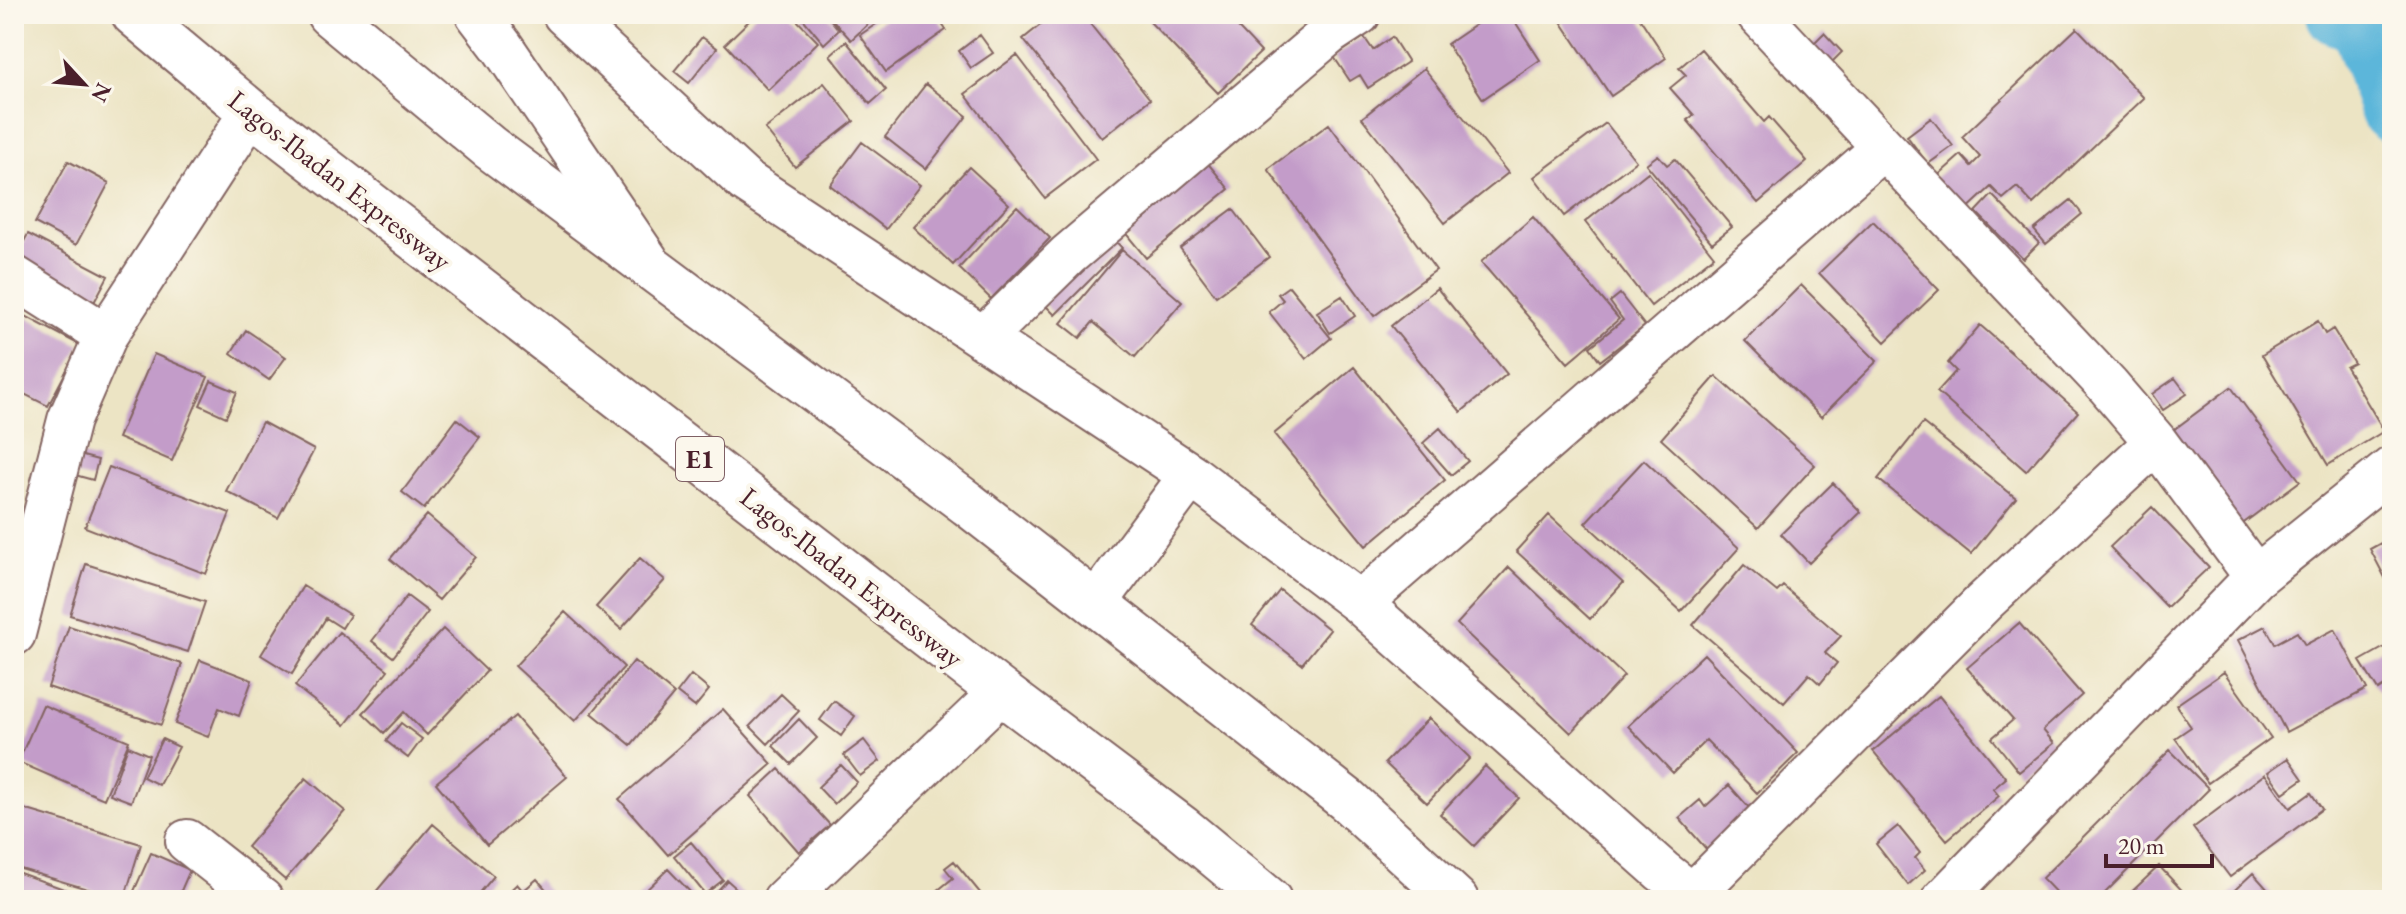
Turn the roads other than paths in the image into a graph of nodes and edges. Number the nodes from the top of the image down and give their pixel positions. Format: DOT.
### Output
graph roads {
  1 [pos="134,14"];
  2 [pos="329,14"];
  3 [pos="477,14"];
  4 [pos="564,14"];
  5 [pos="1758,14"];
  6 [pos="1335,20"];
  7 [pos="251,112"];
  8 [pos="1883,148"];
  9 [pos="653,270"];
  10 [pos="14,277"];
  11 [pos="106,335"];
  12 [pos="984,337"];
  13 [pos="2156,442"];
  14 [pos="2392,468"];
  15 [pos="1191,475"];
  16 [pos="2256,577"];
  17 [pos="1360,603"];
  18 [pos="1095,604"];
  19 [pos="14,634"];
  20 [pos="1001,692"];
  21 [pos="187,841"];
  22 [pos="1696,897"];
  23 [pos="262,900"];
  24 [pos="784,900"];
  25 [pos="1269,900"];
  26 [pos="1456,900"];
  27 [pos="1943,900"];
  1 -- 7 [label="highway, Lagos-Ibadan Expressway / E1"];
  2 -- 9 [label="highway"];
  3 -- 9 [label="street"];
  4 -- 12 [label="street"];
  5 -- 8 [label="street"];
  6 -- 12 [label="street"];
  7 -- 11 [label="street"];
  7 -- 20 [label="highway, Lagos-Ibadan Expressway / E1"];
  8 -- 13 [label="street"];
  8 -- 17 [label="street"];
  9 -- 18 [label="highway"];
  10 -- 11 [label="street"];
  11 -- 19 [label="street"];
  12 -- 15 [label="street"];
  13 -- 16 [label="street"];
  13 -- 22 [label="street"];
  14 -- 16 [label="street"];
  15 -- 17 [label="street"];
  15 -- 18 [label="street"];
  16 -- 27 [label="street"];
  17 -- 22 [label="street"];
  18 -- 26 [label="highway"];
  20 -- 24 [label="street"];
  20 -- 25 [label="highway, Lagos-Ibadan Expressway / E1"];
  21 -- 23 [label="street"];
}
